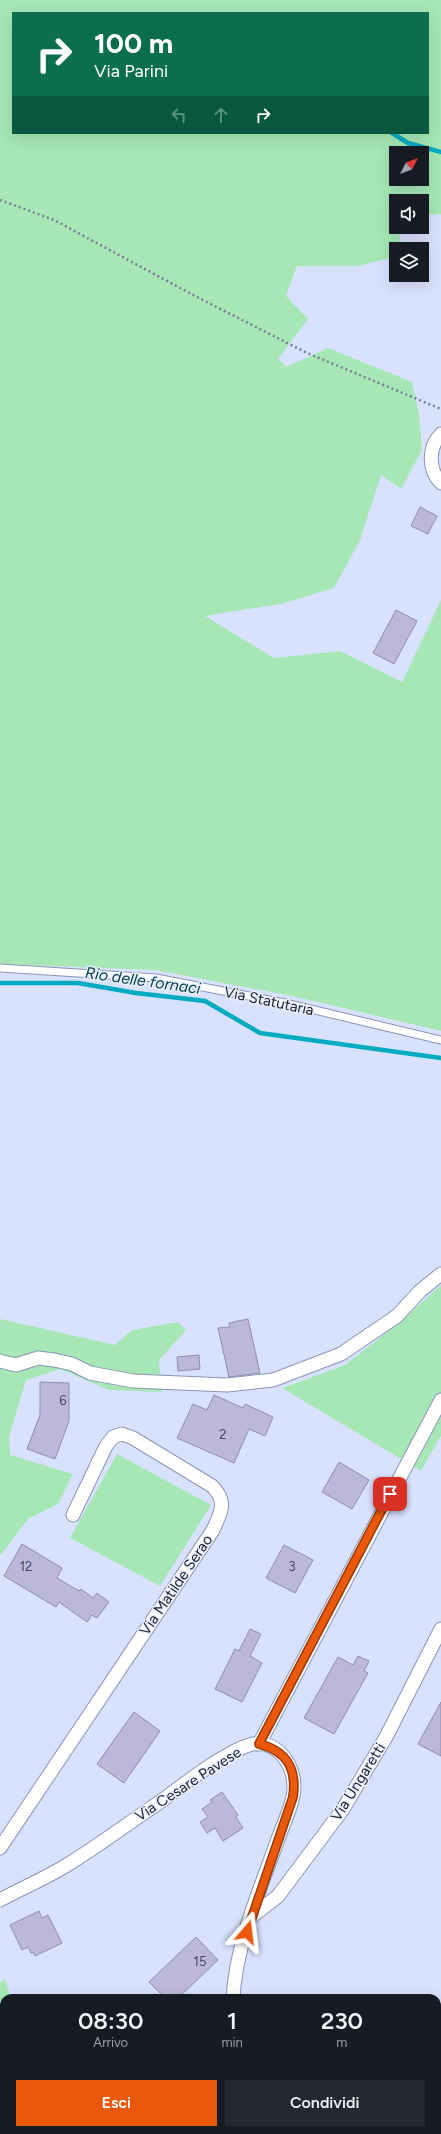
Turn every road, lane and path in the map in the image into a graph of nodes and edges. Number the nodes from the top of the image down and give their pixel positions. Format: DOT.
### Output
graph roads {
  1 [pos="0,200"];
  2 [pos="441,409"];
  3 [pos="441,434"];
  4 [pos="441,483"];
  5 [pos="0,968"];
  6 [pos="441,1040"];
  7 [pos="441,1274"];
  8 [pos="0,1361"];
  9 [pos="441,1400"];
  10 [pos="73,1515"];
  11 [pos="441,1630"];
  12 [pos="259,1744"];
  13 [pos="0,1848"];
  14 [pos="0,1900"];
  15 [pos="251,1917"];
  16 [pos="233,1994"];
  1 -- 2 [label="path"];
  3 -- 4 [label="street"];
  5 -- 6 [label="lane, Via Statutaria"];
  7 -- 8 [label="street"];
  9 -- 12 [label="street"];
  10 -- 13 [label="street, Via Matilde Serao"];
  11 -- 15 [label="street, Via Ungaretti"];
  12 -- 14 [label="street, Via Cesare Pavese"];
  12 -- 15 [label="street, Via Cesare Pavese"];
  15 -- 16 [label="street, Via Cesare Pavese"];
}
